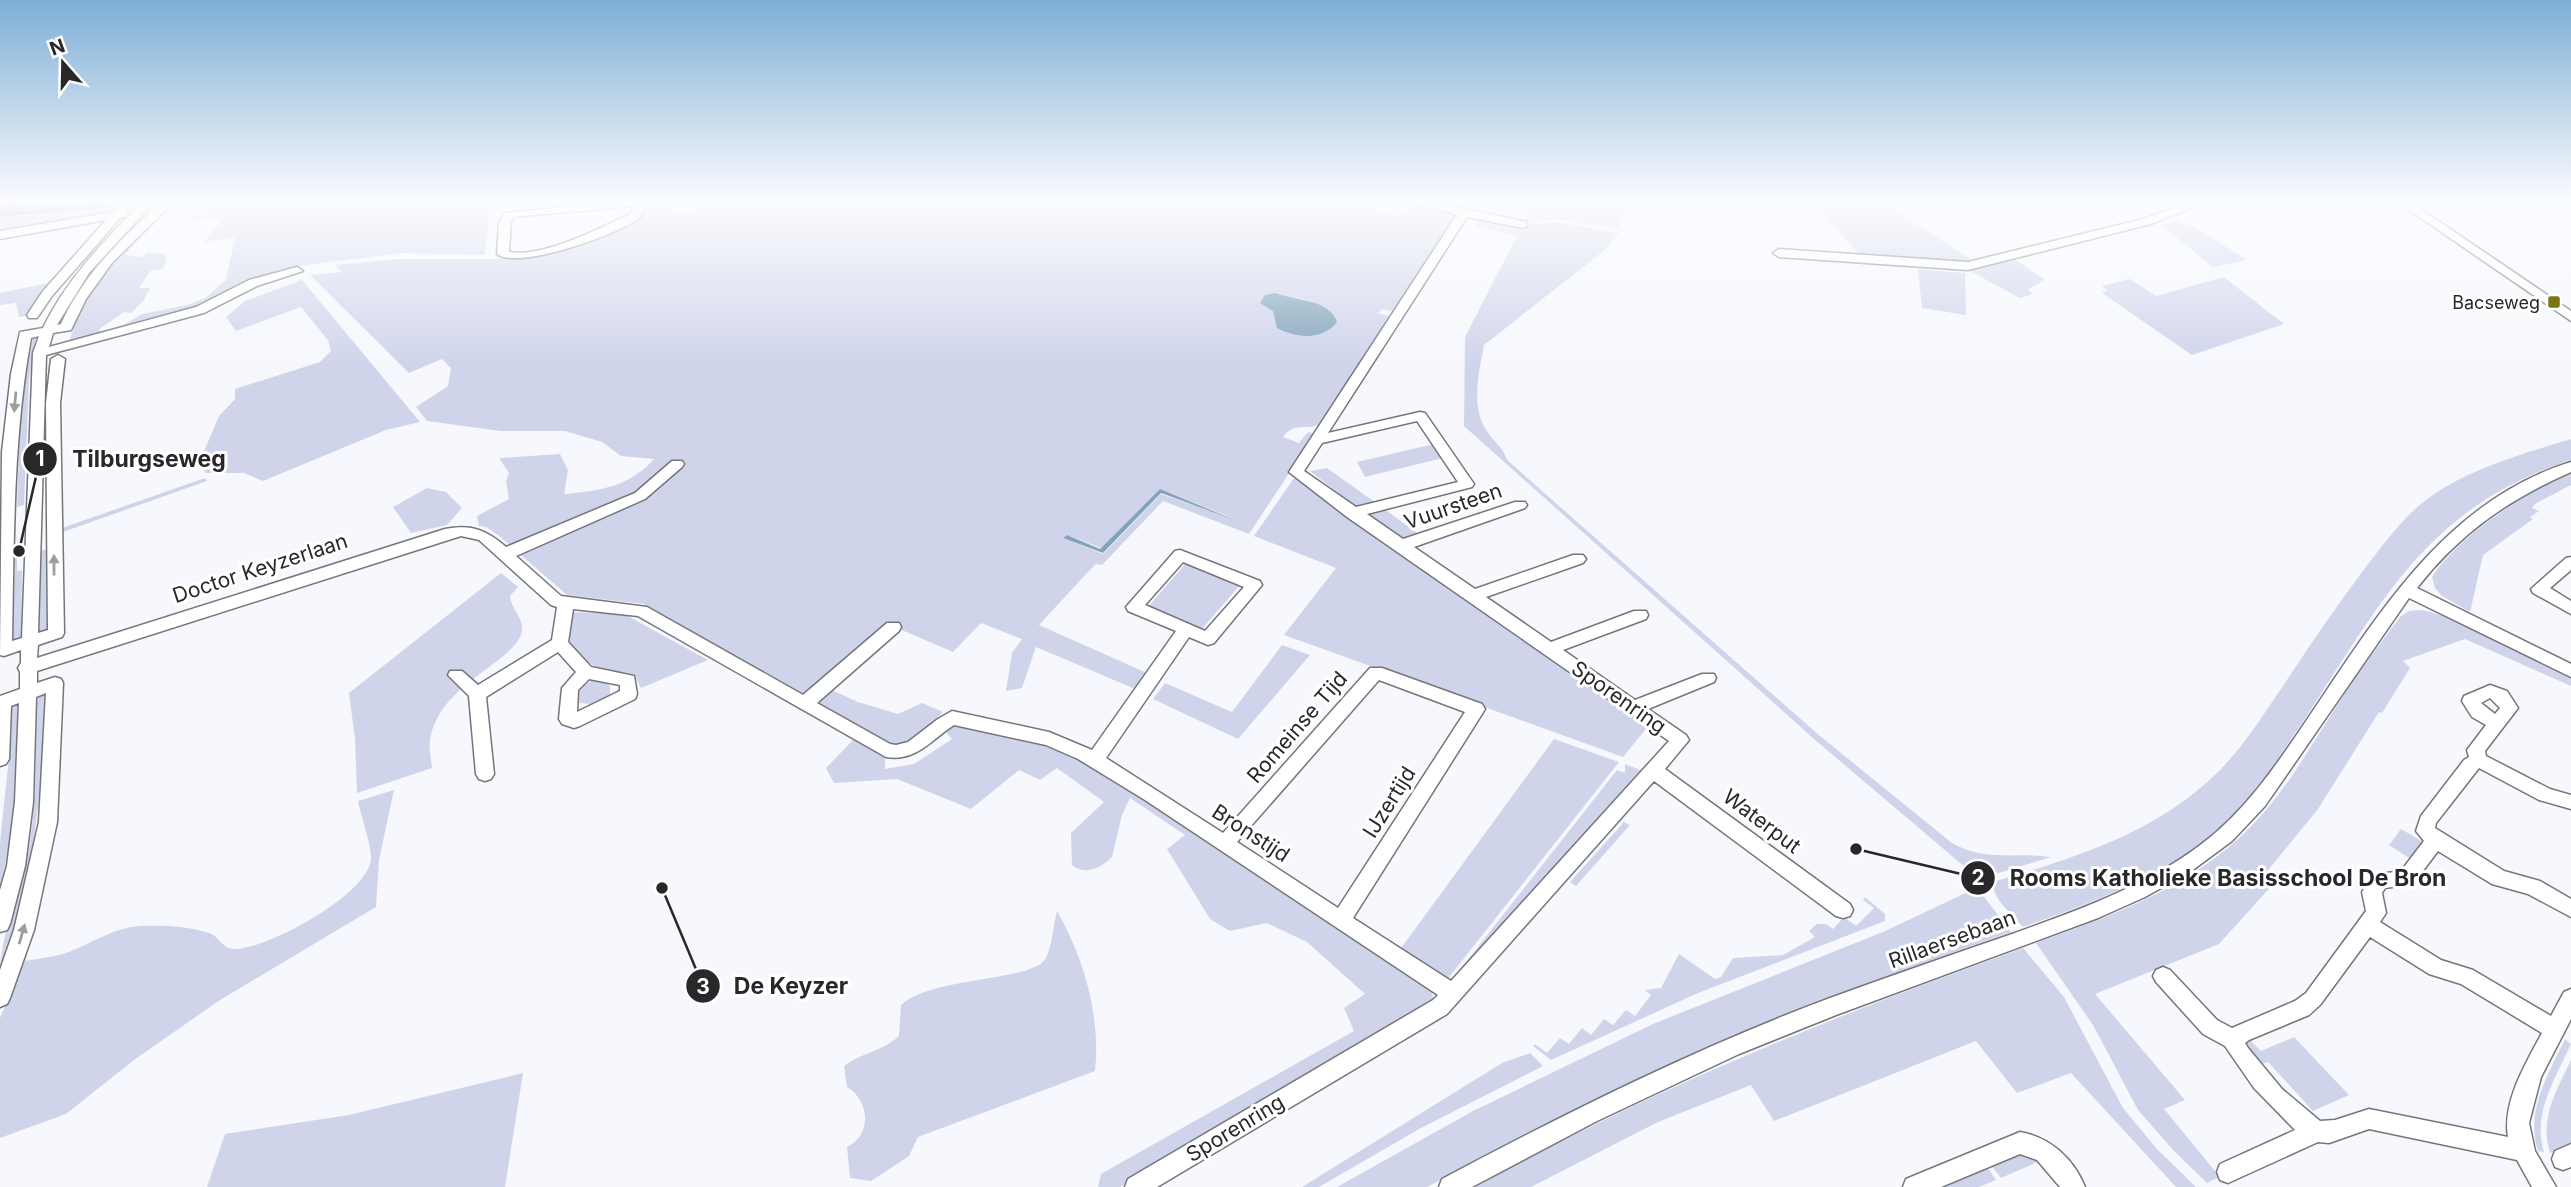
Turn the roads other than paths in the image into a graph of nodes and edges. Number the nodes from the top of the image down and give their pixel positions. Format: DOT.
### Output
graph roads {
  1 [pos="81,256"];
  2 [pos="98,256"];
  3 [pos="108,256"];
  4 [pos="1436,256"];
  5 [pos="1828,256"];
  6 [pos="2007,256"];
  7 [pos="2483,256"];
  8 [pos="297,271"];
  9 [pos="54,312"];
  10 [pos="2571,317"];
  11 [pos="46,331"];
  12 [pos="38,360"];
  13 [pos="1316,440"];
  14 [pos="677,464"];
  15 [pos="2571,467"];
  16 [pos="1520,505"];
  17 [pos="1352,513"];
  18 [pos="1400,546"];
  19 [pos="505,554"];
  20 [pos="1578,559"];
  21 [pos="2571,562"];
  22 [pos="2405,589"];
  23 [pos="1472,596"];
  24 [pos="566,603"];
  25 [pos="2571,608"];
  26 [pos="1640,615"];
  27 [pos="893,627"];
  28 [pos="1186,629"];
  29 [pos="29,642"];
  30 [pos="560,643"];
  31 [pos="1550,649"];
  32 [pos="26,668"];
  33 [pos="2571,671"];
  34 [pos="586,672"];
  35 [pos="1376,672"];
  36 [pos="456,675"];
  37 [pos="1708,678"];
  38 [pos="27,692"];
  39 [pos="477,694"];
  40 [pos="804,704"];
  41 [pos="1634,707"];
  42 [pos="2497,723"];
  43 [pos="1014,732"];
  44 [pos="0,759"];
  45 [pos="1095,760"];
  46 [pos="2479,760"];
  47 [pos="1653,770"];
  48 [pos="485,774"];
  49 [pos="2571,802"];
  50 [pos="2436,840"];
  51 [pos="1225,843"];
  52 [pos="2571,909"];
  53 [pos="1843,910"];
  54 [pos="1341,920"];
  55 [pos="0,924"];
  56 [pos="2368,925"];
  57 [pos="2163,976"];
  58 [pos="1452,993"];
  59 [pos="0,998"];
  60 [pos="2571,998"];
  61 [pos="2561,1029"];
  62 [pos="2235,1041"];
  63 [pos="2315,1132"];
  64 [pos="2524,1151"];
  65 [pos="2228,1172"];
  66 [pos="1136,1187"];
  67 [pos="1450,1187"];
  68 [pos="1914,1187"];
  69 [pos="2074,1187"];
  70 [pos="2545,1187"];
  1 -- 9 [label="street"];
  2 -- 9 [label="street"];
  3 -- 11 [label="street"];
  4 -- 13 [label="street, Sporenring"];
  5 -- 6 [label="street"];
  7 -- 10 [label="street"];
  8 -- 12 [label="street"];
  9 -- 11 [label="street"];
  11 -- 12 [label="street"];
  11 -- 29 [label="street, one-way"];
  12 -- 29 [label="street"];
  29 -- 12 [label="street, one-way"];
  13 -- 17 [label="street, Sporenring"];
  13 -- 17 [label="street"];
  14 -- 19 [label="street"];
  15 -- 22 [label="street, Rillaersebaan"];
  16 -- 18 [label="street, Vuursteen"];
  17 -- 18 [label="street, Sporenring"];
  18 -- 23 [label="street, Sporenring"];
  19 -- 24 [label="street, Doctor Keyzerlaan"];
  19 -- 32 [label="street, Doctor Keyzerlaan"];
  20 -- 23 [label="street"];
  21 -- 25 [label="street"];
  22 -- 33 [label="street"];
  22 -- 67 [label="street, Rillaersebaan"];
  23 -- 31 [label="street, Sporenring"];
  24 -- 30 [label="street"];
  24 -- 40 [label="street, Doctor Keyzerlaan"];
  26 -- 31 [label="street"];
  27 -- 40 [label="street"];
  28 -- 28 [label="street"];
  28 -- 45 [label="street"];
  29 -- 32 [label="street"];
  30 -- 34 [label="street"];
  30 -- 39 [label="street"];
  31 -- 41 [label="street, Sporenring"];
  32 -- 38 [label="street"];
  35 -- 51 [label="street, Romeinse Tijd"];
  35 -- 54 [label="street, IJzertijd"];
  36 -- 39 [label="street"];
  37 -- 41 [label="street"];
  38 -- 44 [label="street"];
  38 -- 55 [label="street"];
  59 -- 38 [label="street, one-way"];
  39 -- 48 [label="street"];
  40 -- 43 [label="street, Doctor Keyzerlaan"];
  41 -- 47 [label="street, Sporenring"];
  42 -- 46 [label="street"];
  43 -- 45 [label="street, Bronstijd"];
  45 -- 51 [label="street, Bronstijd"];
  46 -- 49 [label="street"];
  46 -- 50 [label="street"];
  47 -- 53 [label="street, Waterput"];
  47 -- 58 [label="street, Sporenring"];
  50 -- 52 [label="street"];
  50 -- 56 [label="street"];
  51 -- 54 [label="street, Bronstijd"];
  54 -- 58 [label="street, Bronstijd"];
  56 -- 61 [label="street"];
  56 -- 62 [label="street"];
  57 -- 62 [label="street"];
  58 -- 66 [label="street, Sporenring"];
  60 -- 61 [label="street"];
  61 -- 64 [label="street"];
  62 -- 63 [label="street"];
  63 -- 64 [label="street"];
  63 -- 65 [label="street"];
  64 -- 70 [label="street"];
  68 -- 69 [label="street"];
}
